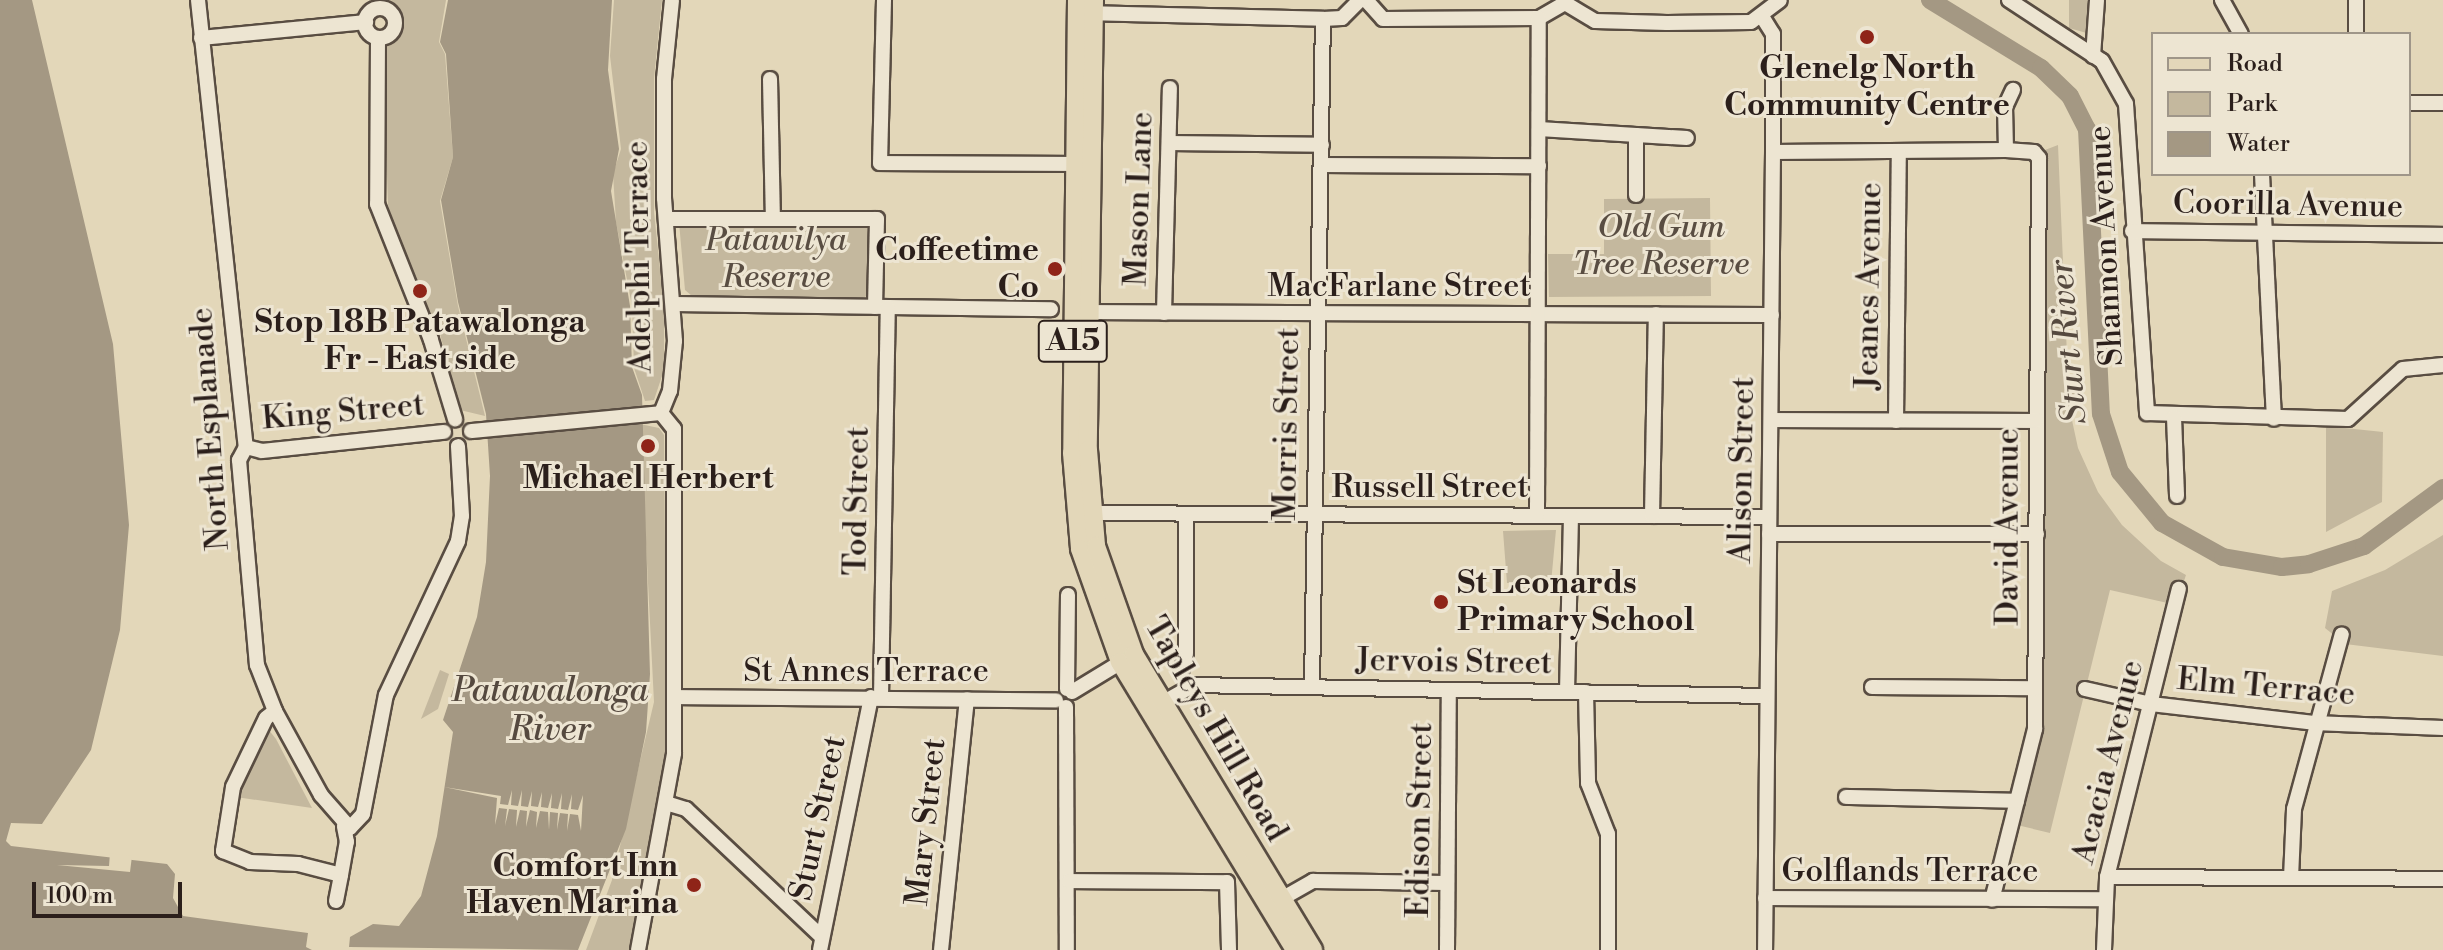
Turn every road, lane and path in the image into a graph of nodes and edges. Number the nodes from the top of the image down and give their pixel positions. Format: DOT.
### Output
graph roads {
  1 [pos="198,0"];
  2 [pos="672,0"];
  3 [pos="884,0"];
  4 [pos="1363,0"];
  5 [pos="1780,0"];
  6 [pos="2009,0"];
  7 [pos="2097,0"];
  8 [pos="2222,0"];
  9 [pos="2356,0"];
  10 [pos="1564,2"];
  11 [pos="381,4"];
  12 [pos="1085,6"];
  13 [pos="1539,18"];
  14 [pos="1763,18"];
  15 [pos="1323,19"];
  16 [pos="366,22"];
  17 [pos="2240,32"];
  18 [pos="2356,32"];
  19 [pos="201,38"];
  20 [pos="378,38"];
  21 [pos="2093,56"];
  22 [pos="770,79"];
  23 [pos="1170,88"];
  24 [pos="2013,90"];
  25 [pos="2411,103"];
  26 [pos="2443,103"];
  27 [pos="1539,129"];
  28 [pos="1636,135"];
  29 [pos="1687,138"];
  30 [pos="1169,143"];
  31 [pos="1322,145"];
  32 [pos="2006,150"];
  33 [pos="1773,152"];
  34 [pos="1899,152"];
  35 [pos="1075,164"];
  36 [pos="1322,165"];
  37 [pos="1539,166"];
  38 [pos="2262,176"];
  39 [pos="1636,195"];
  40 [pos="773,217"];
  41 [pos="666,219"];
  42 [pos="2132,231"];
  43 [pos="2265,232"];
  44 [pos="2443,235"];
  45 [pos="674,304"];
  46 [pos="881,307"];
  47 [pos="1051,309"];
  48 [pos="1082,312"];
  49 [pos="1164,313"];
  50 [pos="1538,313"];
  51 [pos="1656,314"];
  52 [pos="1317,315"];
  53 [pos="1772,315"];
  54 [pos="2443,365"];
  55 [pos="654,413"];
  56 [pos="2174,417"];
  57 [pos="455,419"];
  58 [pos="2274,419"];
  59 [pos="1771,420"];
  60 [pos="1896,421"];
  61 [pos="2037,421"];
  62 [pos="475,430"];
  63 [pos="444,432"];
  64 [pos="458,446"];
  65 [pos="246,447"];
  66 [pos="2177,496"];
  67 [pos="1091,513"];
  68 [pos="1313,514"];
  69 [pos="1537,515"];
  70 [pos="1186,516"];
  71 [pos="1571,516"];
  72 [pos="1652,516"];
  73 [pos="1768,517"];
  74 [pos="1769,534"];
  75 [pos="2037,534"];
  76 [pos="2179,589"];
  77 [pos="1068,595"];
  78 [pos="2342,634"];
  79 [pos="1127,658"];
  80 [pos="1182,669"];
  81 [pos="1312,686"];
  82 [pos="1872,687"];
  83 [pos="2035,688"];
  84 [pos="2085,689"];
  85 [pos="1449,691"];
  86 [pos="1567,692"];
  87 [pos="1586,692"];
  88 [pos="1765,696"];
  89 [pos="675,697"];
  90 [pos="876,697"];
  91 [pos="1065,697"];
  92 [pos="967,699"];
  93 [pos="2151,704"];
  94 [pos="1156,706"];
  95 [pos="275,711"];
  96 [pos="2314,723"];
  97 [pos="2443,728"];
  98 [pos="1846,797"];
  99 [pos="2017,801"];
  100 [pos="666,803"];
  101 [pos="349,830"];
  102 [pos="341,875"];
  103 [pos="2107,877"];
  104 [pos="2291,878"];
  105 [pos="2443,879"];
  106 [pos="1069,881"];
  107 [pos="1446,883"];
  108 [pos="1765,898"];
  109 [pos="2103,899"];
  110 [pos="1992,900"];
  111 [pos="336,901"];
  112 [pos="1274,903"];
  113 [pos="821,944"];
  114 [pos="638,950"];
  115 [pos="941,950"];
  116 [pos="1067,950"];
  117 [pos="1229,950"];
  118 [pos="1295,950"];
  119 [pos="1313,950"];
  120 [pos="1447,950"];
  121 [pos="1608,950"];
  122 [pos="1765,950"];
  123 [pos="2104,950"];
  1 -- 19 [label="street, North Esplanade"];
  2 -- 41 [label="street, Adelphi Terrace"];
  3 -- 35 [label="street"];
  4 -- 13 [label="street"];
  4 -- 15 [label="street"];
  5 -- 14 [label="street"];
  6 -- 21 [label="street, Shannon Avenue"];
  7 -- 21 [label="street"];
  8 -- 17 [label="street"];
  9 -- 18 [label="street"];
  10 -- 13 [label="street"];
  10 -- 14 [label="street"];
  11 -- 16 [label="street"];
  11 -- 20 [label="street"];
  12 -- 15 [label="street"];
  12 -- 35 [label="main road, Tapleys Hill Road / A15"];
  12 -- 48 [label="main road, Tapleys Hill Road / A15"];
  13 -- 27 [label="street"];
  14 -- 33 [label="street, Alison Street"];
  15 -- 31 [label="street, Morris Street"];
  16 -- 19 [label="street"];
  16 -- 20 [label="street"];
  19 -- 65 [label="street, North Esplanade"];
  20 -- 57 [label="street"];
  21 -- 42 [label="street, Shannon Avenue"];
  22 -- 40 [label="street"];
  23 -- 30 [label="street, Mason Lane"];
  24 -- 32 [label="street"];
  25 -- 26 [label="street"];
  27 -- 28 [label="street"];
  27 -- 37 [label="street"];
  28 -- 29 [label="street"];
  28 -- 39 [label="street"];
  30 -- 31 [label="street"];
  30 -- 49 [label="street, Mason Lane"];
  31 -- 36 [label="street, Morris Street"];
  32 -- 34 [label="street"];
  32 -- 61 [label="street, David Avenue"];
  33 -- 34 [label="street"];
  33 -- 53 [label="street, Alison Street"];
  34 -- 60 [label="street, Jeanes Avenue"];
  35 -- 48 [label="main road, Tapleys Hill Road / A15"];
  36 -- 37 [label="street"];
  36 -- 52 [label="street, Morris Street"];
  37 -- 50 [label="street"];
  38 -- 43 [label="street"];
  40 -- 41 [label="street"];
  40 -- 46 [label="street, Tod Street"];
  41 -- 45 [label="street, Adelphi Terrace"];
  42 -- 43 [label="street, Coorilla Avenue"];
  42 -- 56 [label="street, Shannon Avenue"];
  43 -- 44 [label="street, Coorilla Avenue"];
  43 -- 58 [label="street"];
  45 -- 46 [label="street"];
  45 -- 55 [label="street, Adelphi Terrace"];
  46 -- 47 [label="street"];
  46 -- 90 [label="street, Tod Street"];
  48 -- 49 [label="street, MacFarlane Street"];
  48 -- 67 [label="main road, Tapleys Hill Road / A15"];
  48 -- 79 [label="main road, Tapleys Hill Road / A15"];
  49 -- 52 [label="street, MacFarlane Street"];
  50 -- 51 [label="street, MacFarlane Street"];
  50 -- 52 [label="street, MacFarlane Street"];
  50 -- 69 [label="street"];
  51 -- 53 [label="street, MacFarlane Street"];
  51 -- 72 [label="street"];
  52 -- 68 [label="street, Morris Street"];
  53 -- 59 [label="street, Alison Street"];
  54 -- 58 [label="street"];
  55 -- 62 [label="street"];
  55 -- 89 [label="street, Adelphi Terrace"];
  56 -- 58 [label="street"];
  56 -- 66 [label="street"];
  57 -- 62 [label="street"];
  57 -- 63 [label="street"];
  59 -- 60 [label="street"];
  59 -- 73 [label="street, Alison Street"];
  60 -- 61 [label="street"];
  61 -- 75 [label="street, David Avenue"];
  62 -- 64 [label="street"];
  63 -- 64 [label="street"];
  63 -- 65 [label="street, King Street"];
  64 -- 101 [label="street"];
  65 -- 95 [label="street, North Esplanade"];
  67 -- 70 [label="street, Russell Street"];
  67 -- 79 [label="main road, Tapleys Hill Road / A15"];
  68 -- 69 [label="street, Russell Street"];
  68 -- 70 [label="street, Russell Street"];
  68 -- 81 [label="street, Morris Street"];
  69 -- 71 [label="street, Russell Street"];
  70 -- 80 [label="street"];
  71 -- 72 [label="street, Russell Street"];
  71 -- 86 [label="street"];
  72 -- 73 [label="street, Russell Street"];
  73 -- 74 [label="street, Alison Street"];
  74 -- 75 [label="street"];
  74 -- 88 [label="street, Alison Street"];
  75 -- 83 [label="street, David Avenue"];
  76 -- 93 [label="street, Acacia Avenue"];
  77 -- 91 [label="street"];
  78 -- 96 [label="street"];
  79 -- 91 [label="street"];
  79 -- 94 [label="main road, Tapleys Hill Road / A15"];
  81 -- 85 [label="street, Jervois Street"];
  81 -- 94 [label="street, Jervois Street"];
  82 -- 83 [label="street"];
  83 -- 99 [label="street, David Avenue"];
  84 -- 93 [label="street, Elm Terrace"];
  85 -- 86 [label="street, Jervois Street"];
  85 -- 107 [label="street, Edison Street"];
  86 -- 87 [label="street, Jervois Street"];
  87 -- 88 [label="street, Jervois Street"];
  87 -- 121 [label="street"];
  88 -- 108 [label="street, Alison Street"];
  89 -- 90 [label="street, St Annes Terrace"];
  89 -- 100 [label="street, Adelphi Terrace"];
  90 -- 92 [label="street, St Annes Terrace"];
  90 -- 113 [label="street, Sturt Street"];
  91 -- 92 [label="street, St Annes Terrace"];
  91 -- 106 [label="street"];
  92 -- 115 [label="street, Mary Street"];
  93 -- 96 [label="street, Elm Terrace"];
  93 -- 103 [label="street, Acacia Avenue"];
  94 -- 112 [label="main road, Tapleys Hill Road / A15"];
  95 -- 101 [label="street, North Esplanade"];
  95 -- 102 [label="street"];
  96 -- 97 [label="street, Elm Terrace"];
  96 -- 104 [label="street"];
  98 -- 99 [label="street"];
  99 -- 110 [label="street, David Avenue"];
  100 -- 113 [label="street"];
  100 -- 114 [label="street, Adelphi Terrace"];
  101 -- 102 [label="street"];
  102 -- 111 [label="street"];
  103 -- 104 [label="street"];
  103 -- 109 [label="street, Acacia Avenue"];
  104 -- 105 [label="street"];
  106 -- 116 [label="street"];
  106 -- 117 [label="street"];
  107 -- 112 [label="street"];
  107 -- 120 [label="street, Edison Street"];
  108 -- 110 [label="street, Golflands Terrace"];
  108 -- 122 [label="street, Alison Street"];
  109 -- 110 [label="street, Golflands Terrace"];
  109 -- 123 [label="street, Acacia Avenue"];
  112 -- 118 [label="main road, Tapleys Hill Road / A15"];
  112 -- 119 [label="main road, Tapleys Hill Road / A15"];
}
